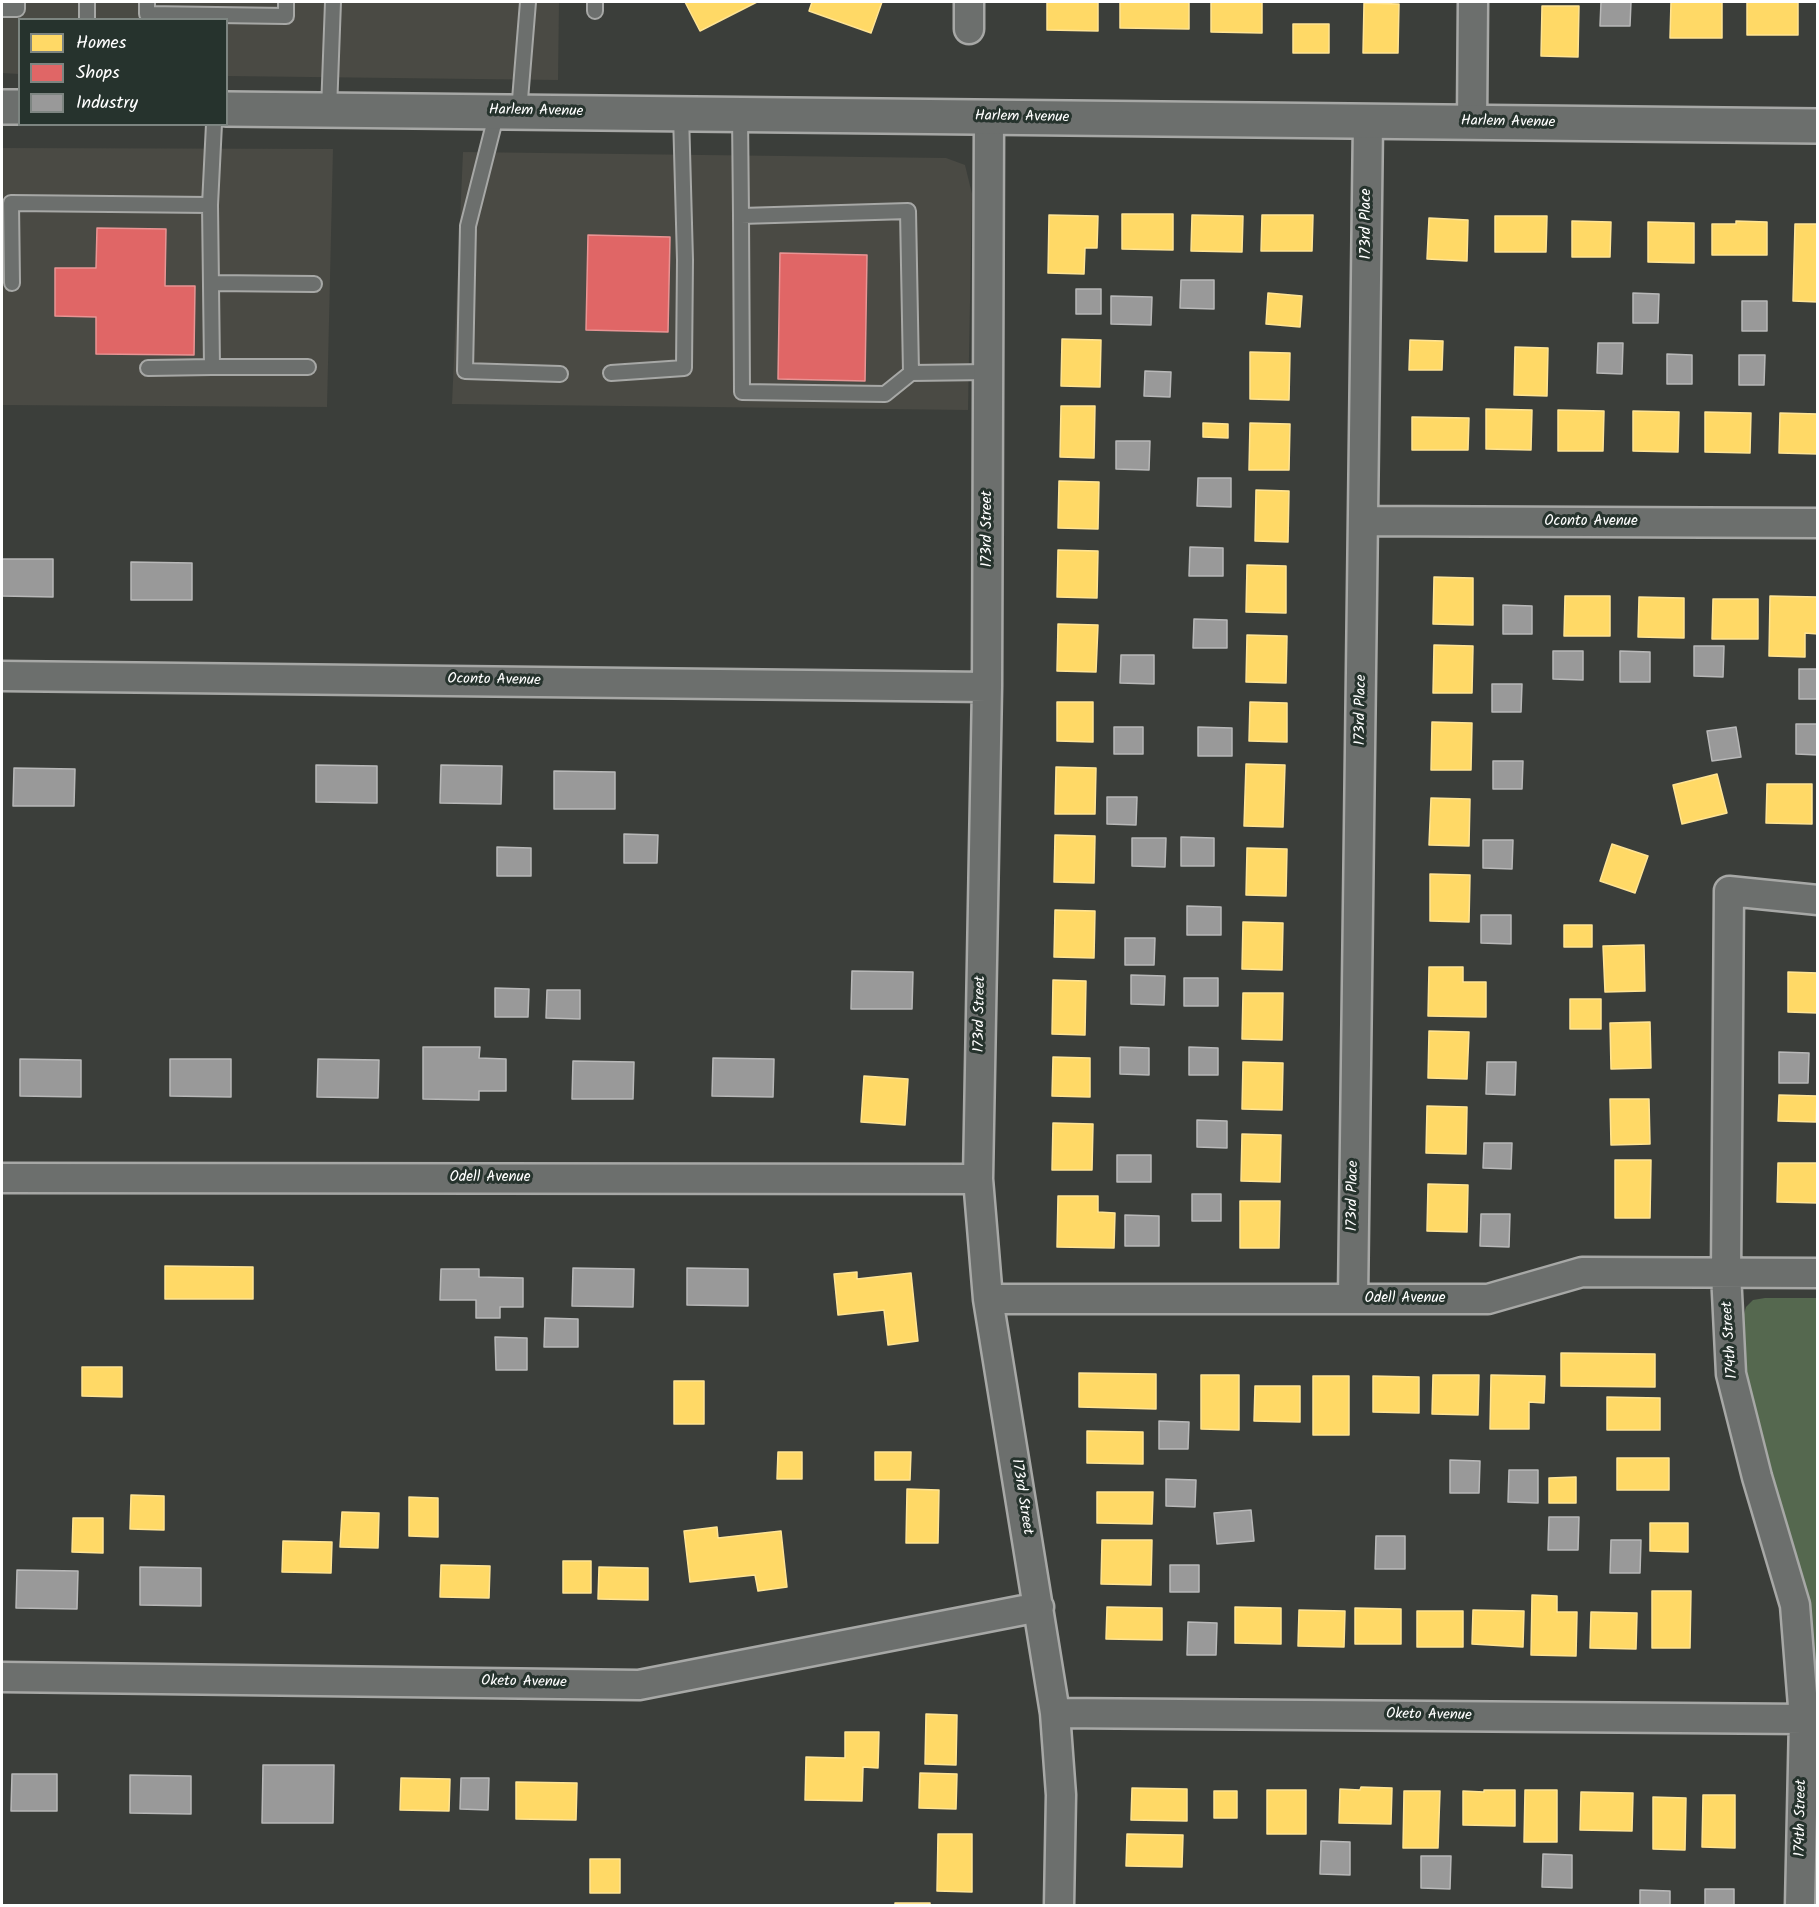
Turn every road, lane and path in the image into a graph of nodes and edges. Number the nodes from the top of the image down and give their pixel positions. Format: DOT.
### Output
graph roads {
  1 [pos="87,2"];
  2 [pos="147,2"];
  3 [pos="286,2"];
  4 [pos="333,2"];
  5 [pos="528,2"];
  6 [pos="1473,2"];
  7 [pos="17,5"];
  8 [pos="2,9"];
  9 [pos="87,18"];
  10 [pos="2,107"];
  11 [pos="18,107"];
  12 [pos="228,109"];
  13 [pos="329,110"];
  14 [pos="508,112"];
  15 [pos="681,114"];
  16 [pos="740,115"];
  17 [pos="989,117"];
  18 [pos="1368,122"];
  19 [pos="1472,123"];
  20 [pos="214,126"];
  21 [pos="1818,126"];
  22 [pos="210,205"];
  23 [pos="741,216"];
  24 [pos="12,283"];
  25 [pos="211,283"];
  26 [pos="314,284"];
  27 [pos="308,367"];
  28 [pos="148,368"];
  29 [pos="212,368"];
  30 [pos="988,372"];
  31 [pos="611,373"];
  32 [pos="911,373"];
  33 [pos="560,374"];
  34 [pos="1365,520"];
  35 [pos="1818,523"];
  36 [pos="2,676"];
  37 [pos="987,687"];
  38 [pos="1818,900"];
  39 [pos="2,1178"];
  40 [pos="978,1179"];
  41 [pos="1726,1272"];
  42 [pos="1818,1273"];
  43 [pos="988,1299"];
  44 [pos="1353,1299"];
  45 [pos="1039,1607"];
  46 [pos="2,1677"];
  47 [pos="1055,1713"];
  48 [pos="1803,1719"];
  49 [pos="1059,1905"];
  50 [pos="1800,1905"];
  1 -- 9 [label="lane"];
  2 -- 3 [label="lane"];
  4 -- 13 [label="lane"];
  5 -- 14 [label="lane"];
  6 -- 19 [label="street"];
  7 -- 8 [label="lane"];
  10 -- 11 [label="main road"];
  12 -- 13 [label="main road, Harlem Avenue"];
  13 -- 14 [label="main road, Harlem Avenue"];
  14 -- 15 [label="main road, Harlem Avenue"];
  14 -- 33 [label="lane"];
  15 -- 16 [label="main road, Harlem Avenue"];
  15 -- 31 [label="lane"];
  16 -- 17 [label="main road, Harlem Avenue"];
  16 -- 23 [label="lane"];
  17 -- 18 [label="main road, Harlem Avenue"];
  17 -- 30 [label="street, 173rd Street"];
  18 -- 19 [label="main road, Harlem Avenue"];
  18 -- 34 [label="street, 173rd Place"];
  19 -- 21 [label="main road, Harlem Avenue"];
  20 -- 22 [label="lane"];
  22 -- 24 [label="lane"];
  22 -- 25 [label="lane"];
  23 -- 32 [label="lane"];
  23 -- 32 [label="lane"];
  25 -- 26 [label="lane"];
  25 -- 29 [label="lane"];
  27 -- 29 [label="lane"];
  28 -- 29 [label="lane"];
  30 -- 32 [label="lane"];
  30 -- 37 [label="street, 173rd Street"];
  34 -- 35 [label="street, Oconto Avenue"];
  34 -- 44 [label="street, 173rd Place"];
  36 -- 37 [label="street, Oconto Avenue"];
  37 -- 40 [label="street, 173rd Street"];
  38 -- 41 [label="street, 174th Street"];
  39 -- 40 [label="street, Odell Avenue"];
  40 -- 43 [label="street, 173rd Street"];
  41 -- 42 [label="street, Odell Avenue"];
  41 -- 44 [label="street, Odell Avenue"];
  41 -- 48 [label="street, 174th Street"];
  43 -- 44 [label="street, Odell Avenue"];
  43 -- 45 [label="street, 173rd Street"];
  45 -- 46 [label="street, Oketo Avenue"];
  45 -- 47 [label="street, 173rd Street"];
  47 -- 48 [label="street, Oketo Avenue"];
  47 -- 49 [label="street, 173rd Street"];
  48 -- 50 [label="street, 174th Street"];
}
